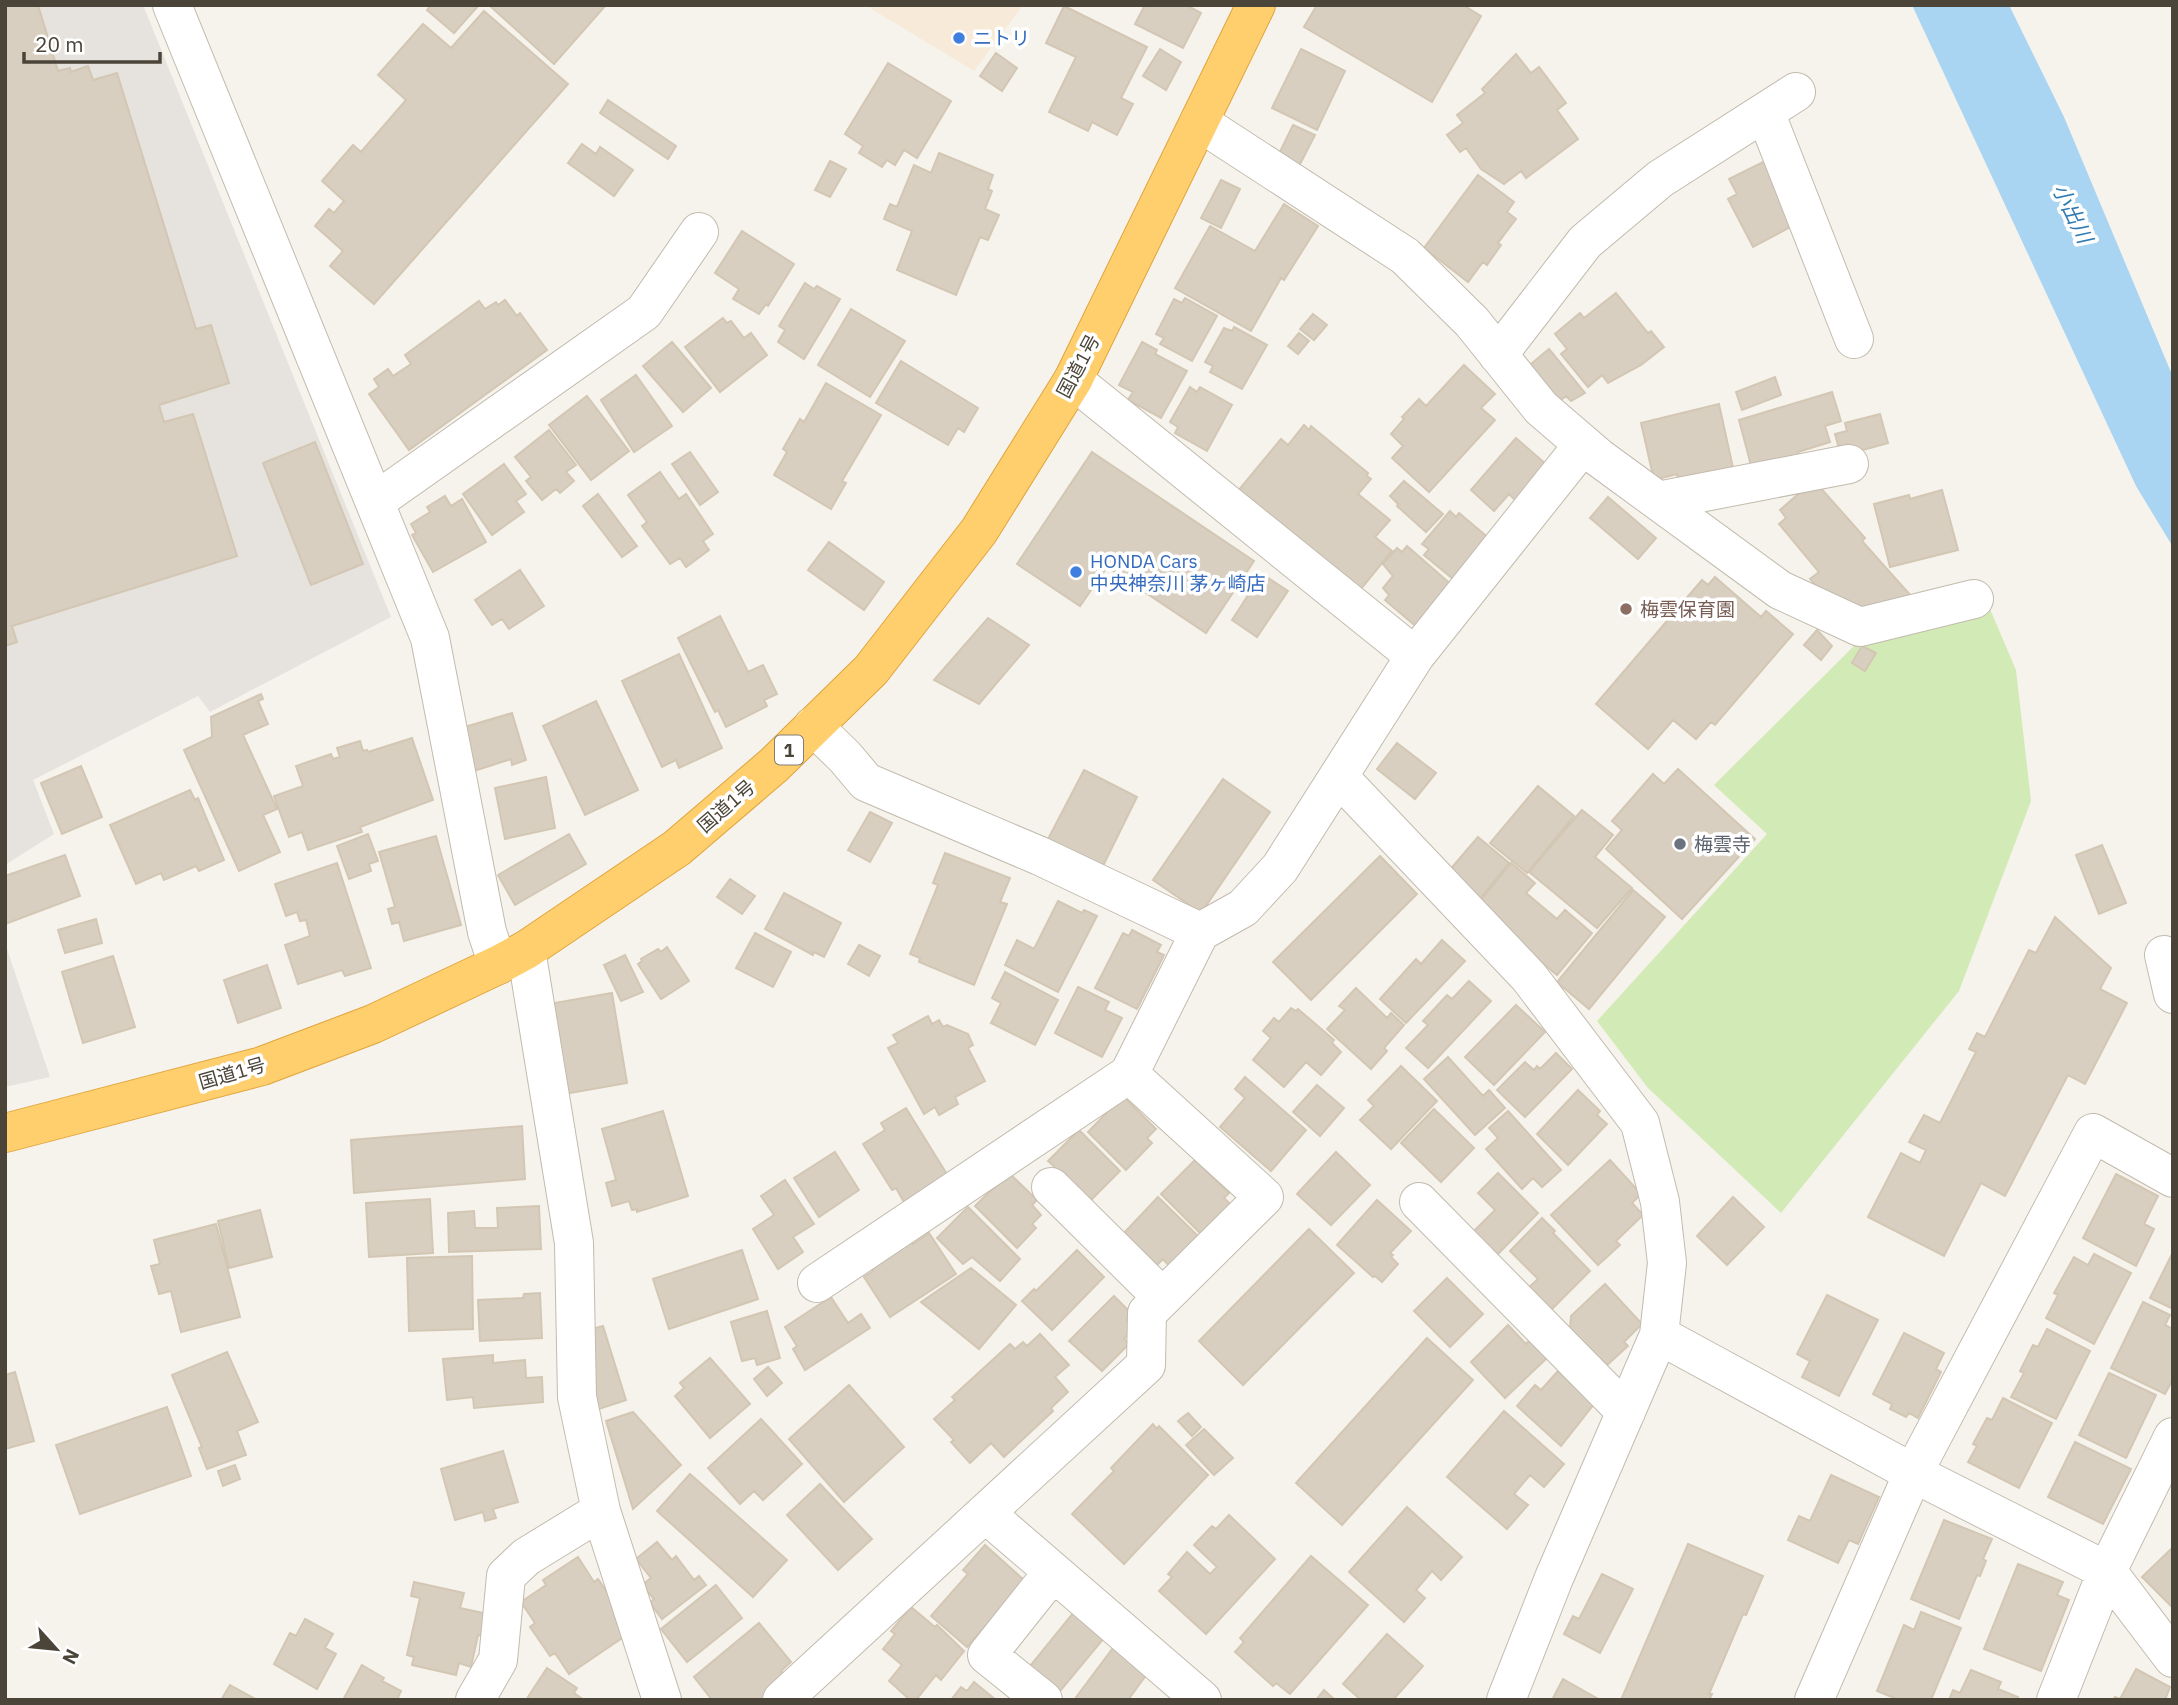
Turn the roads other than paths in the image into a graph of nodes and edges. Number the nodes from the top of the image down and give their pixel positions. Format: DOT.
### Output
graph roads {
  1 [pos="172,5"];
  2 [pos="1256,5"];
  3 [pos="1199,122"];
  4 [pos="699,232"];
  5 [pos="1853,339"];
  6 [pos="1498,355"];
  7 [pos="1073,380"];
  8 [pos="1583,445"];
  9 [pos="1849,464"];
  10 [pos="376,501"];
  11 [pos="1658,501"];
  12 [pos="1974,599"];
  13 [pos="1415,656"];
  14 [pos="813,726"];
  15 [pos="1339,777"];
  16 [pos="1200,932"];
  17 [pos="2164,955"];
  18 [pos="512,958"];
  19 [pos="2173,994"];
  20 [pos="1129,1074"];
  21 [pos="5,1133"];
  22 [pos="2173,1178"];
  23 [pos="1051,1187"];
  24 [pos="1419,1202"];
  25 [pos="817,1283"];
  26 [pos="1162,1297"];
  27 [pos="1660,1335"];
  28 [pos="1626,1412"];
  29 [pos="2173,1437"];
  30 [pos="1913,1473"];
  31 [pos="601,1511"];
  32 [pos="985,1513"];
  33 [pos="2107,1571"];
  34 [pos="1053,1572"];
  35 [pos="2173,1658"];
  36 [pos="1181,1693"];
  37 [pos="475,1700"];
  38 [pos="662,1700"];
  39 [pos="782,1700"];
  40 [pos="1042,1700"];
  41 [pos="1506,1700"];
  42 [pos="1814,1700"];
  43 [pos="2056,1700"];
  1 -- 10 [label="street"];
  2 -- 3 [label="highway, 国道1号 / 1"];
  3 -- 6 [label="street"];
  3 -- 7 [label="highway, 国道1号 / 1"];
  4 -- 10 [label="street"];
  5 -- 6 [label="street"];
  6 -- 8 [label="street"];
  7 -- 13 [label="street"];
  7 -- 14 [label="highway, 国道1号 / 1"];
  8 -- 11 [label="street"];
  8 -- 13 [label="street"];
  9 -- 11 [label="street"];
  10 -- 18 [label="street"];
  11 -- 12 [label="street"];
  13 -- 15 [label="street"];
  14 -- 16 [label="street"];
  14 -- 18 [label="highway, 国道1号 / 1"];
  15 -- 16 [label="street"];
  15 -- 27 [label="street"];
  16 -- 20 [label="street"];
  17 -- 19 [label="street"];
  18 -- 21 [label="highway, 国道1号 / 1"];
  18 -- 31 [label="street"];
  20 -- 25 [label="street"];
  20 -- 26 [label="street"];
  22 -- 30 [label="street"];
  23 -- 26 [label="street"];
  24 -- 28 [label="street"];
  26 -- 32 [label="street"];
  27 -- 28 [label="street"];
  27 -- 30 [label="street"];
  28 -- 41 [label="street"];
  29 -- 33 [label="street"];
  30 -- 33 [label="street"];
  30 -- 42 [label="street"];
  31 -- 37 [label="street"];
  31 -- 38 [label="street"];
  32 -- 34 [label="street"];
  32 -- 39 [label="street"];
  33 -- 35 [label="street"];
  33 -- 43 [label="street"];
  34 -- 36 [label="street"];
  34 -- 40 [label="street"];
}
